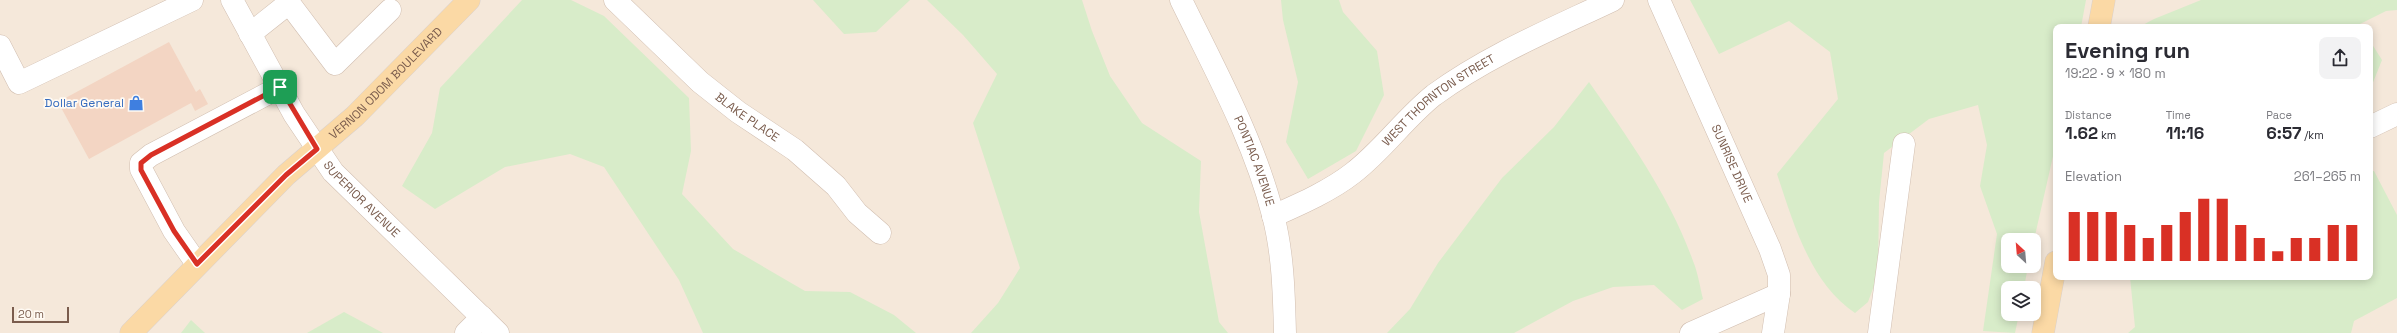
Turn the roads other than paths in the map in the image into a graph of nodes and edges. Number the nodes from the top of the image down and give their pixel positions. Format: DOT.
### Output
graph roads {
  1 [pos="192,0"];
  2 [pos="232,0"];
  3 [pos="469,0"];
  4 [pos="615,0"];
  5 [pos="1181,0"];
  6 [pos="1613,0"];
  7 [pos="1659,0"];
  8 [pos="2104,0"];
  9 [pos="390,10"];
  10 [pos="2100,24"];
  11 [pos="250,34"];
  12 [pos="0,46"];
  13 [pos="280,87"];
  14 [pos="2397,114"];
  15 [pos="2373,126"];
  16 [pos="1904,144"];
  17 [pos="317,149"];
  18 [pos="1273,216"];
  19 [pos="880,233"];
  20 [pos="197,264"];
  21 [pos="2053,278"];
  22 [pos="1779,294"];
  23 [pos="482,318"];
  24 [pos="131,333"];
  25 [pos="466,333"];
  26 [pos="498,333"];
  27 [pos="1285,333"];
  28 [pos="1691,333"];
  29 [pos="1773,333"];
  30 [pos="1879,333"];
  31 [pos="2043,333"];
  1 -- 12 [label="street"];
  2 -- 11 [label="street, SUPERIOR AVENUE"];
  3 -- 17 [label="main road, VERNON ODOM BOULEVARD"];
  4 -- 19 [label="street, BLAKE PLACE"];
  5 -- 18 [label="street, PONTIAC AVENUE"];
  6 -- 18 [label="street, WEST THORNTON STREET"];
  7 -- 22 [label="street, SUNRISE DRIVE"];
  8 -- 10 [label="main road"];
  9 -- 11 [label="street"];
  11 -- 13 [label="street, SUPERIOR AVENUE"];
  13 -- 17 [label="street, SUPERIOR AVENUE"];
  13 -- 20 [label="street"];
  14 -- 15 [label="street"];
  16 -- 30 [label="street"];
  17 -- 20 [label="main road, VERNON ODOM BOULEVARD"];
  17 -- 23 [label="street, SUPERIOR AVENUE"];
  18 -- 27 [label="street, PONTIAC AVENUE"];
  20 -- 24 [label="main road, VERNON ODOM BOULEVARD"];
  21 -- 31 [label="main road"];
  22 -- 28 [label="street"];
  22 -- 29 [label="street, SUNRISE DRIVE"];
  23 -- 25 [label="street"];
  23 -- 26 [label="street, SUPERIOR AVENUE"];
}
